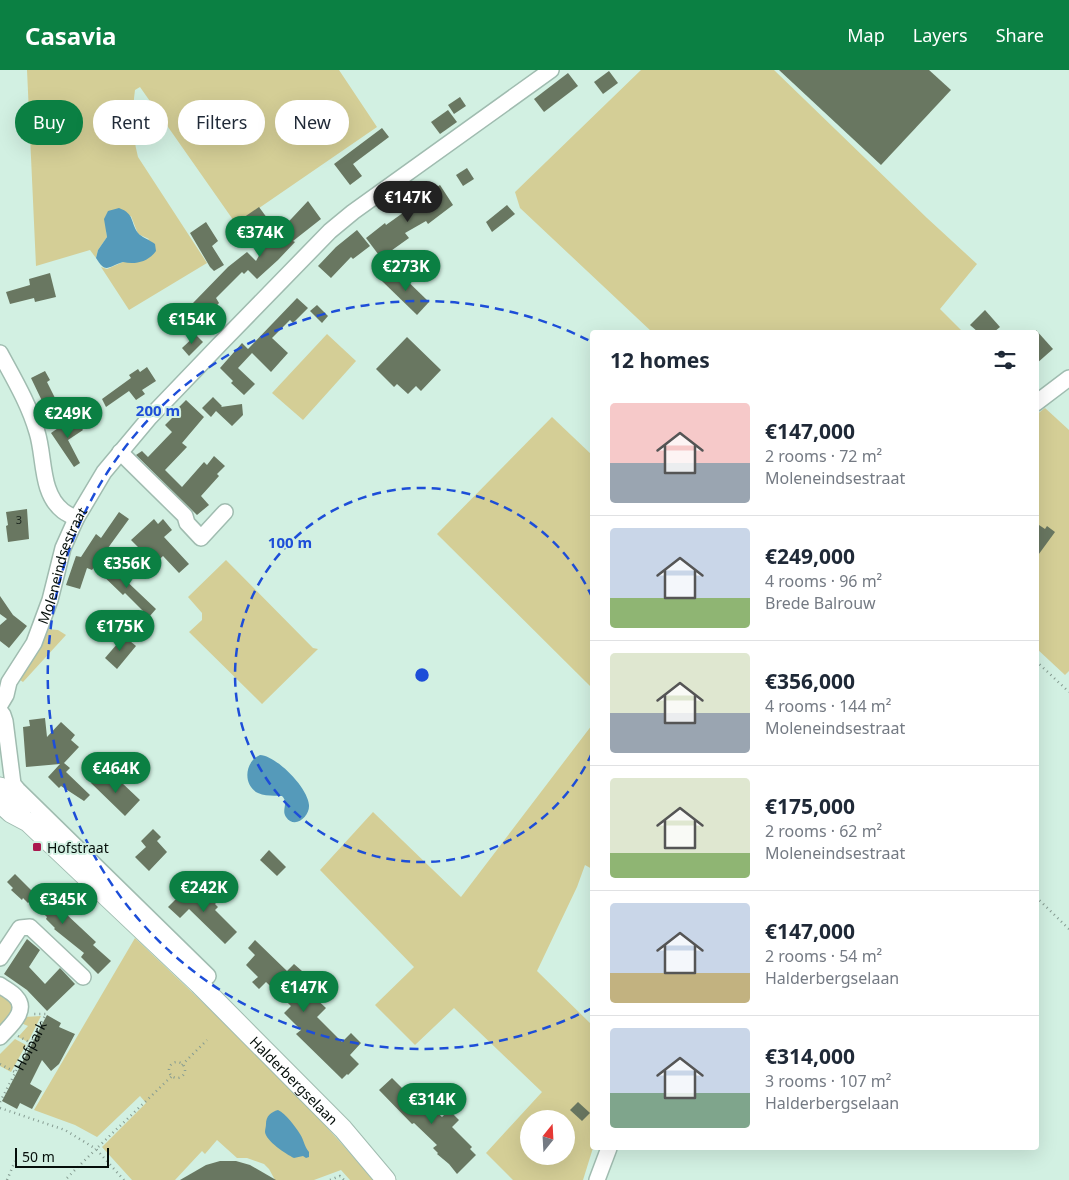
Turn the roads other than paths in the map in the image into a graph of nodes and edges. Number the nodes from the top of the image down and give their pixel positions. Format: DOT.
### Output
graph roads {
  1 [pos="551,70"];
  2 [pos="0,353"];
  3 [pos="1069,378"];
  4 [pos="1039,401"];
  5 [pos="120,452"];
  6 [pos="225,512"];
  7 [pos="76,519"];
  8 [pos="5,685"];
  9 [pos="0,705"];
  10 [pos="0,711"];
  11 [pos="0,787"];
  12 [pos="0,803"];
  13 [pos="28,822"];
  14 [pos="0,958"];
  15 [pos="83,977"];
  16 [pos="199,984"];
  17 [pos="0,985"];
  18 [pos="0,1037"];
  19 [pos="608,1150"];
  20 [pos="386,1180"];
  21 [pos="598,1180"];
  1 -- 5 [label="street, Moleneindsestraat"];
  2 -- 7 [label="street"];
  3 -- 4 [label="street"];
  5 -- 6 [label="street"];
  5 -- 7 [label="street, Moleneindsestraat"];
  7 -- 8 [label="street, Moleneindsestraat"];
  8 -- 9 [label="street, Moleneindsestraat"];
  10 -- 16 [label="street"];
  11 -- 13 [label="main road, Halderbergselaan"];
  12 -- 13 [label="main road, Halderbergselaan"];
  13 -- 16 [label="main road, Halderbergselaan"];
  14 -- 15 [label="street"];
  16 -- 20 [label="main road, Halderbergselaan"];
  17 -- 18 [label="street, Hofpark"];
  19 -- 21 [label="street"];
}
